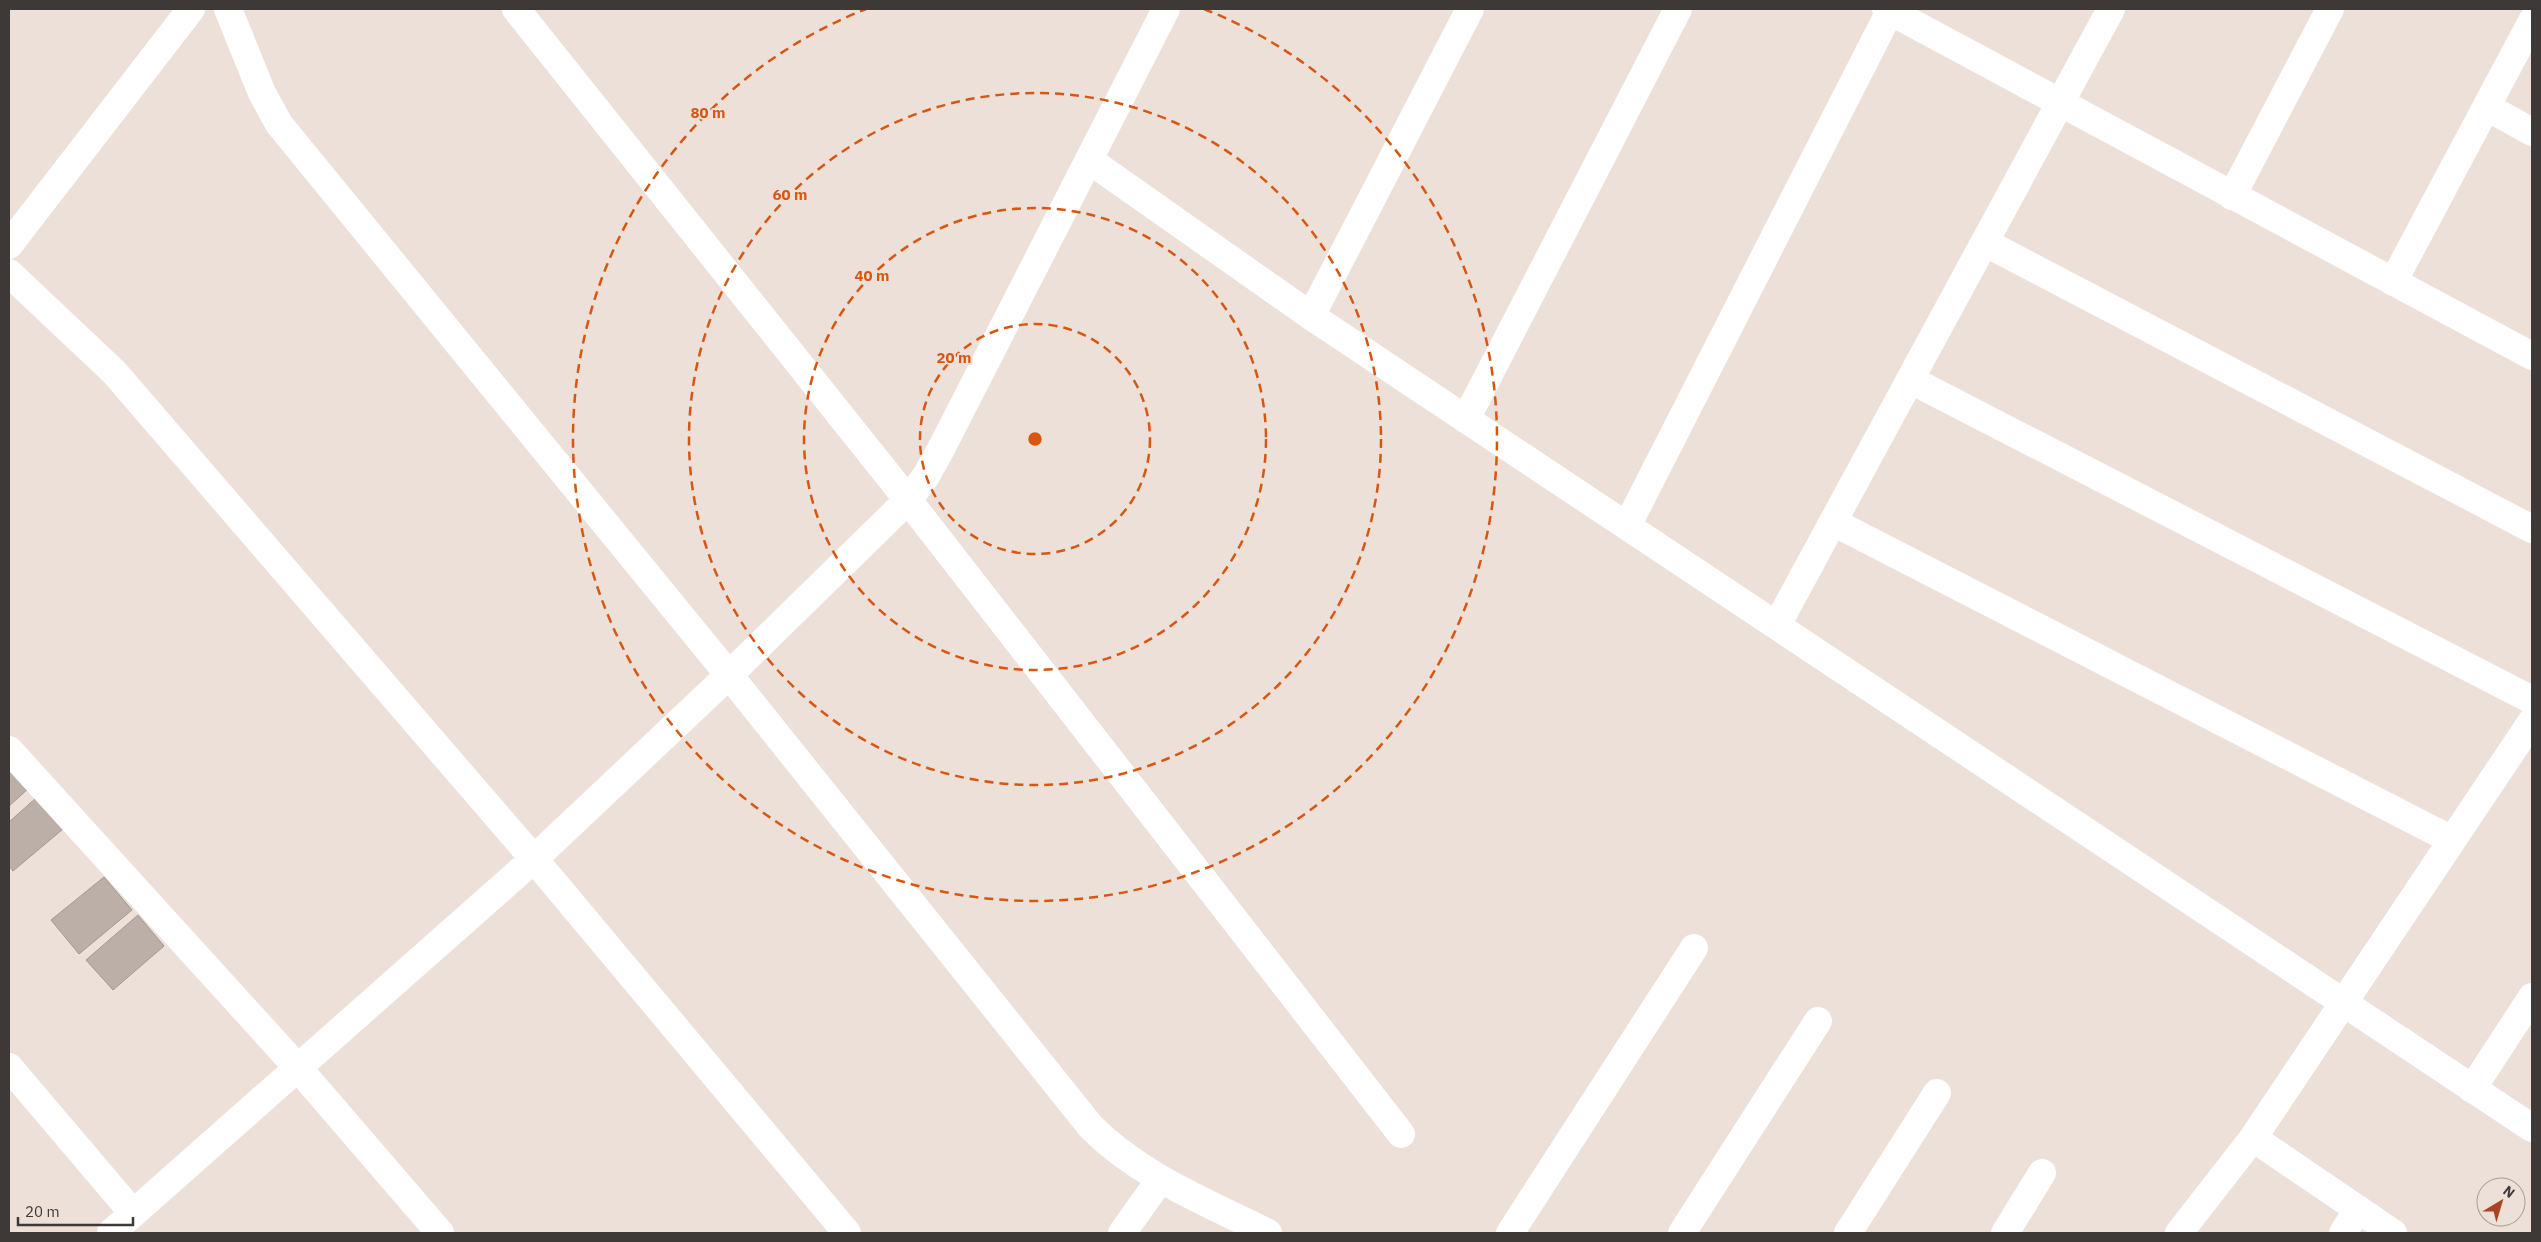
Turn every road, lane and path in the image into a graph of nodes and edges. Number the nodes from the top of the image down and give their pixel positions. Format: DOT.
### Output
graph roads {
  1 [pos="191,9"];
  2 [pos="228,9"];
  3 [pos="516,9"];
  4 [pos="1166,9"];
  5 [pos="1470,9"];
  6 [pos="1678,9"];
  7 [pos="2111,9"];
  8 [pos="2330,9"];
  9 [pos="1888,10"];
  10 [pos="2532,21"];
  11 [pos="2061,104"];
  12 [pos="2487,107"];
  13 [pos="2532,132"];
  14 [pos="1089,160"];
  15 [pos="2232,196"];
  16 [pos="1986,243"];
  17 [pos="9,245"];
  18 [pos="9,273"];
  19 [pos="2393,282"];
  20 [pos="1311,316"];
  21 [pos="2532,356"];
  22 [pos="1911,380"];
  23 [pos="1466,419"];
  24 [pos="908,500"];
  25 [pos="1833,522"];
  26 [pos="1627,526"];
  27 [pos="2532,529"];
  28 [pos="1777,625"];
  29 [pos="729,675"];
  30 [pos="2532,700"];
  31 [pos="2532,721"];
  32 [pos="9,750"];
  33 [pos="2452,840"];
  34 [pos="534,860"];
  35 [pos="1694,948"];
  36 [pos="2532,997"];
  37 [pos="2343,1002"];
  38 [pos="1818,1020"];
  39 [pos="9,1067"];
  40 [pos="298,1068"];
  41 [pos="2472,1088"];
  42 [pos="1937,1093"];
  43 [pos="2532,1128"];
  44 [pos="1401,1134"];
  45 [pos="2254,1138"];
  46 [pos="2042,1173"];
  47 [pos="1160,1180"];
  48 [pos="2358,1209"];
  49 [pos="133,1213"];
  50 [pos="111,1233"];
  51 [pos="440,1233"];
  52 [pos="847,1233"];
  53 [pos="1122,1233"];
  54 [pos="1268,1233"];
  55 [pos="1510,1233"];
  56 [pos="1682,1233"];
  57 [pos="1848,1233"];
  58 [pos="2005,1233"];
  59 [pos="2179,1233"];
  60 [pos="2343,1233"];
  61 [pos="2393,1233"];
  1 -- 17 [label="street"];
  2 -- 29 [label="street"];
  3 -- 24 [label="street"];
  4 -- 14 [label="street"];
  5 -- 20 [label="street"];
  6 -- 23 [label="street"];
  7 -- 11 [label="street"];
  8 -- 15 [label="street"];
  9 -- 11 [label="street"];
  9 -- 26 [label="street"];
  10 -- 12 [label="street"];
  11 -- 15 [label="street"];
  11 -- 16 [label="street"];
  12 -- 13 [label="street"];
  12 -- 19 [label="street"];
  14 -- 20 [label="street"];
  14 -- 24 [label="street"];
  15 -- 19 [label="street"];
  16 -- 22 [label="street"];
  16 -- 27 [label="street"];
  18 -- 34 [label="street"];
  19 -- 21 [label="street"];
  20 -- 23 [label="street"];
  22 -- 25 [label="street"];
  22 -- 30 [label="street"];
  23 -- 26 [label="street"];
  24 -- 29 [label="street"];
  24 -- 44 [label="street"];
  25 -- 28 [label="street"];
  25 -- 33 [label="street"];
  26 -- 28 [label="street"];
  28 -- 37 [label="street"];
  29 -- 34 [label="street"];
  29 -- 47 [label="street"];
  31 -- 33 [label="street"];
  32 -- 40 [label="street"];
  33 -- 37 [label="street"];
  34 -- 40 [label="street"];
  34 -- 52 [label="street"];
  35 -- 55 [label="street"];
  36 -- 41 [label="street"];
  37 -- 41 [label="street"];
  37 -- 45 [label="street"];
  38 -- 56 [label="street"];
  39 -- 49 [label="street"];
  40 -- 49 [label="street"];
  40 -- 51 [label="street"];
  41 -- 43 [label="street"];
  42 -- 57 [label="street"];
  45 -- 48 [label="street"];
  45 -- 59 [label="street"];
  46 -- 58 [label="street"];
  47 -- 53 [label="street"];
  47 -- 54 [label="street"];
  48 -- 60 [label="street"];
  48 -- 61 [label="street"];
  49 -- 50 [label="street"];
}
